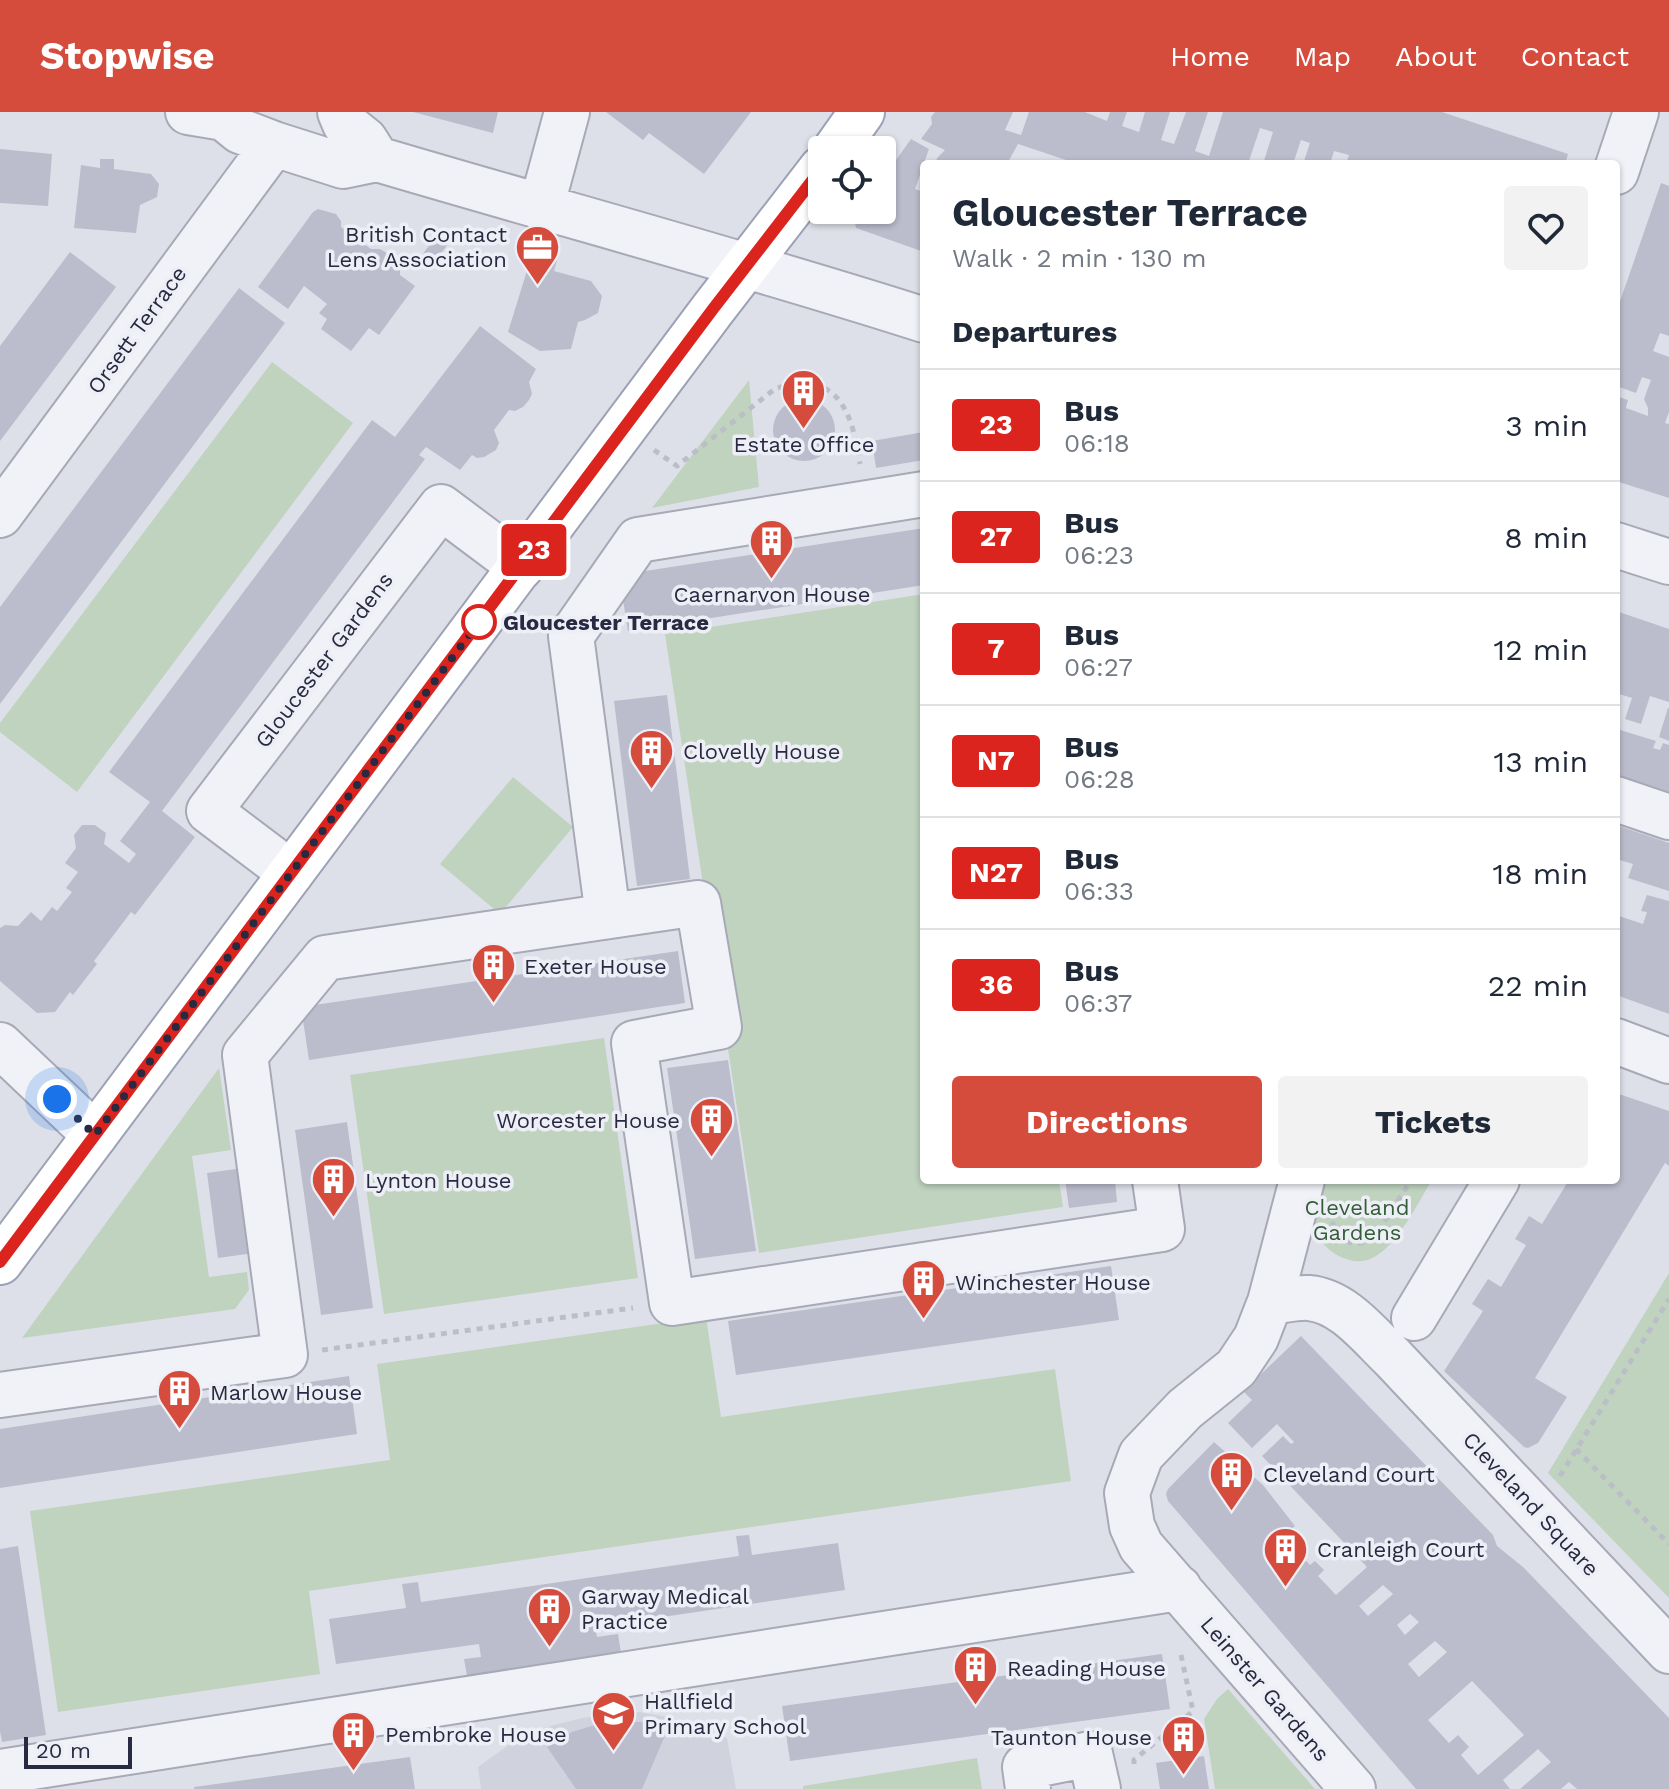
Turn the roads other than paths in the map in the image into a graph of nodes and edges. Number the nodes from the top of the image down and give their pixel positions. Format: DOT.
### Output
graph roads {
  1 [pos="340,112"];
  2 [pos="567,112"];
  3 [pos="862,112"];
  4 [pos="1636,112"];
  5 [pos="206,115"];
  6 [pos="277,128"];
  7 [pos="845,136"];
  8 [pos="377,159"];
  9 [pos="1620,160"];
  10 [pos="808,186"];
  11 [pos="541,208"];
  12 [pos="747,264"];
  13 [pos="920,319"];
  14 [pos="920,495"];
  15 [pos="0,515"];
  16 [pos="1620,546"];
  17 [pos="1669,562"];
  18 [pos="521,567"];
  19 [pos="1620,800"];
  20 [pos="1669,817"];
  21 [pos="291,873"];
  22 [pos="608,916"];
  23 [pos="1620,1043"];
  24 [pos="0,1045"];
  25 [pos="1669,1061"];
  26 [pos="95,1135"];
  27 [pos="1156,1184"];
  28 [pos="1301,1184"];
  29 [pos="1495,1184"];
  30 [pos="0,1262"];
  31 [pos="1270,1302"];
  32 [pos="1414,1318"];
  33 [pos="0,1395"];
  34 [pos="1179,1588"];
  35 [pos="1669,1651"];
  36 [pos="0,1772"];
  37 [pos="1116,1782"];
  38 [pos="1028,1789"];
  39 [pos="1353,1789"];
  1 -- 8 [label="street"];
  2 -- 11 [label="street"];
  3 -- 7 [label="main road"];
  4 -- 9 [label="street"];
  5 -- 6 [label="street"];
  6 -- 8 [label="street"];
  6 -- 15 [label="street, Orsett Terrace"];
  8 -- 11 [label="street"];
  10 -- 12 [label="main road"];
  11 -- 12 [label="street"];
  12 -- 13 [label="street"];
  12 -- 18 [label="main road"];
  14 -- 22 [label="street"];
  16 -- 17 [label="street"];
  18 -- 21 [label="main road"];
  18 -- 21 [label="street, Gloucester Gardens"];
  19 -- 20 [label="street"];
  21 -- 26 [label="main road"];
  22 -- 27 [label="street"];
  22 -- 33 [label="street"];
  23 -- 25 [label="street"];
  24 -- 26 [label="street"];
  26 -- 30 [label="main road"];
  28 -- 31 [label="street"];
  29 -- 32 [label="street"];
  31 -- 34 [label="street"];
  31 -- 35 [label="street, Cleveland Square"];
  34 -- 36 [label="street"];
  34 -- 39 [label="street, Leinster Gardens"];
  37 -- 38 [label="street"];
}
